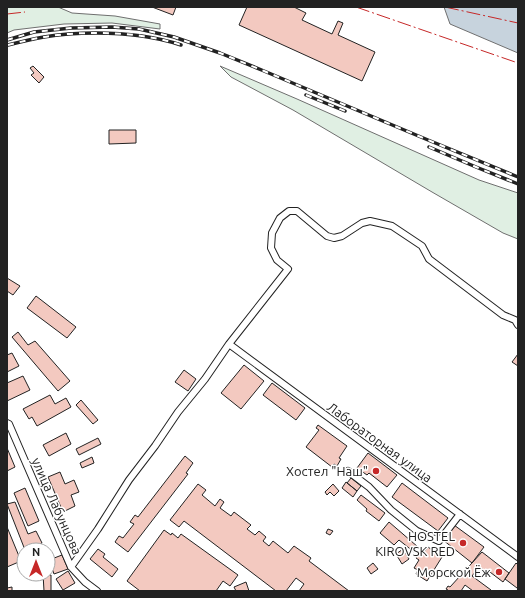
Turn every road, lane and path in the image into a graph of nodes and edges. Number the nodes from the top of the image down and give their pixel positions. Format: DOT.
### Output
graph roads {
  1 [pos="518,325"];
  2 [pos="229,344"];
  3 [pos="7,423"];
  4 [pos="348,471"];
  5 [pos="460,514"];
  6 [pos="518,557"];
  7 [pos="71,567"];
  8 [pos="97,591"];
  1 -- 2 [label="street"];
  2 -- 5 [label="street, Лабораторная улица"];
  2 -- 7 [label="street"];
  3 -- 7 [label="street, улица Лабунцова"];
  4 -- 5 [label="street"];
  5 -- 6 [label="street, Лабораторная улица"];
  7 -- 8 [label="street, улица Лабунцова"];
}
